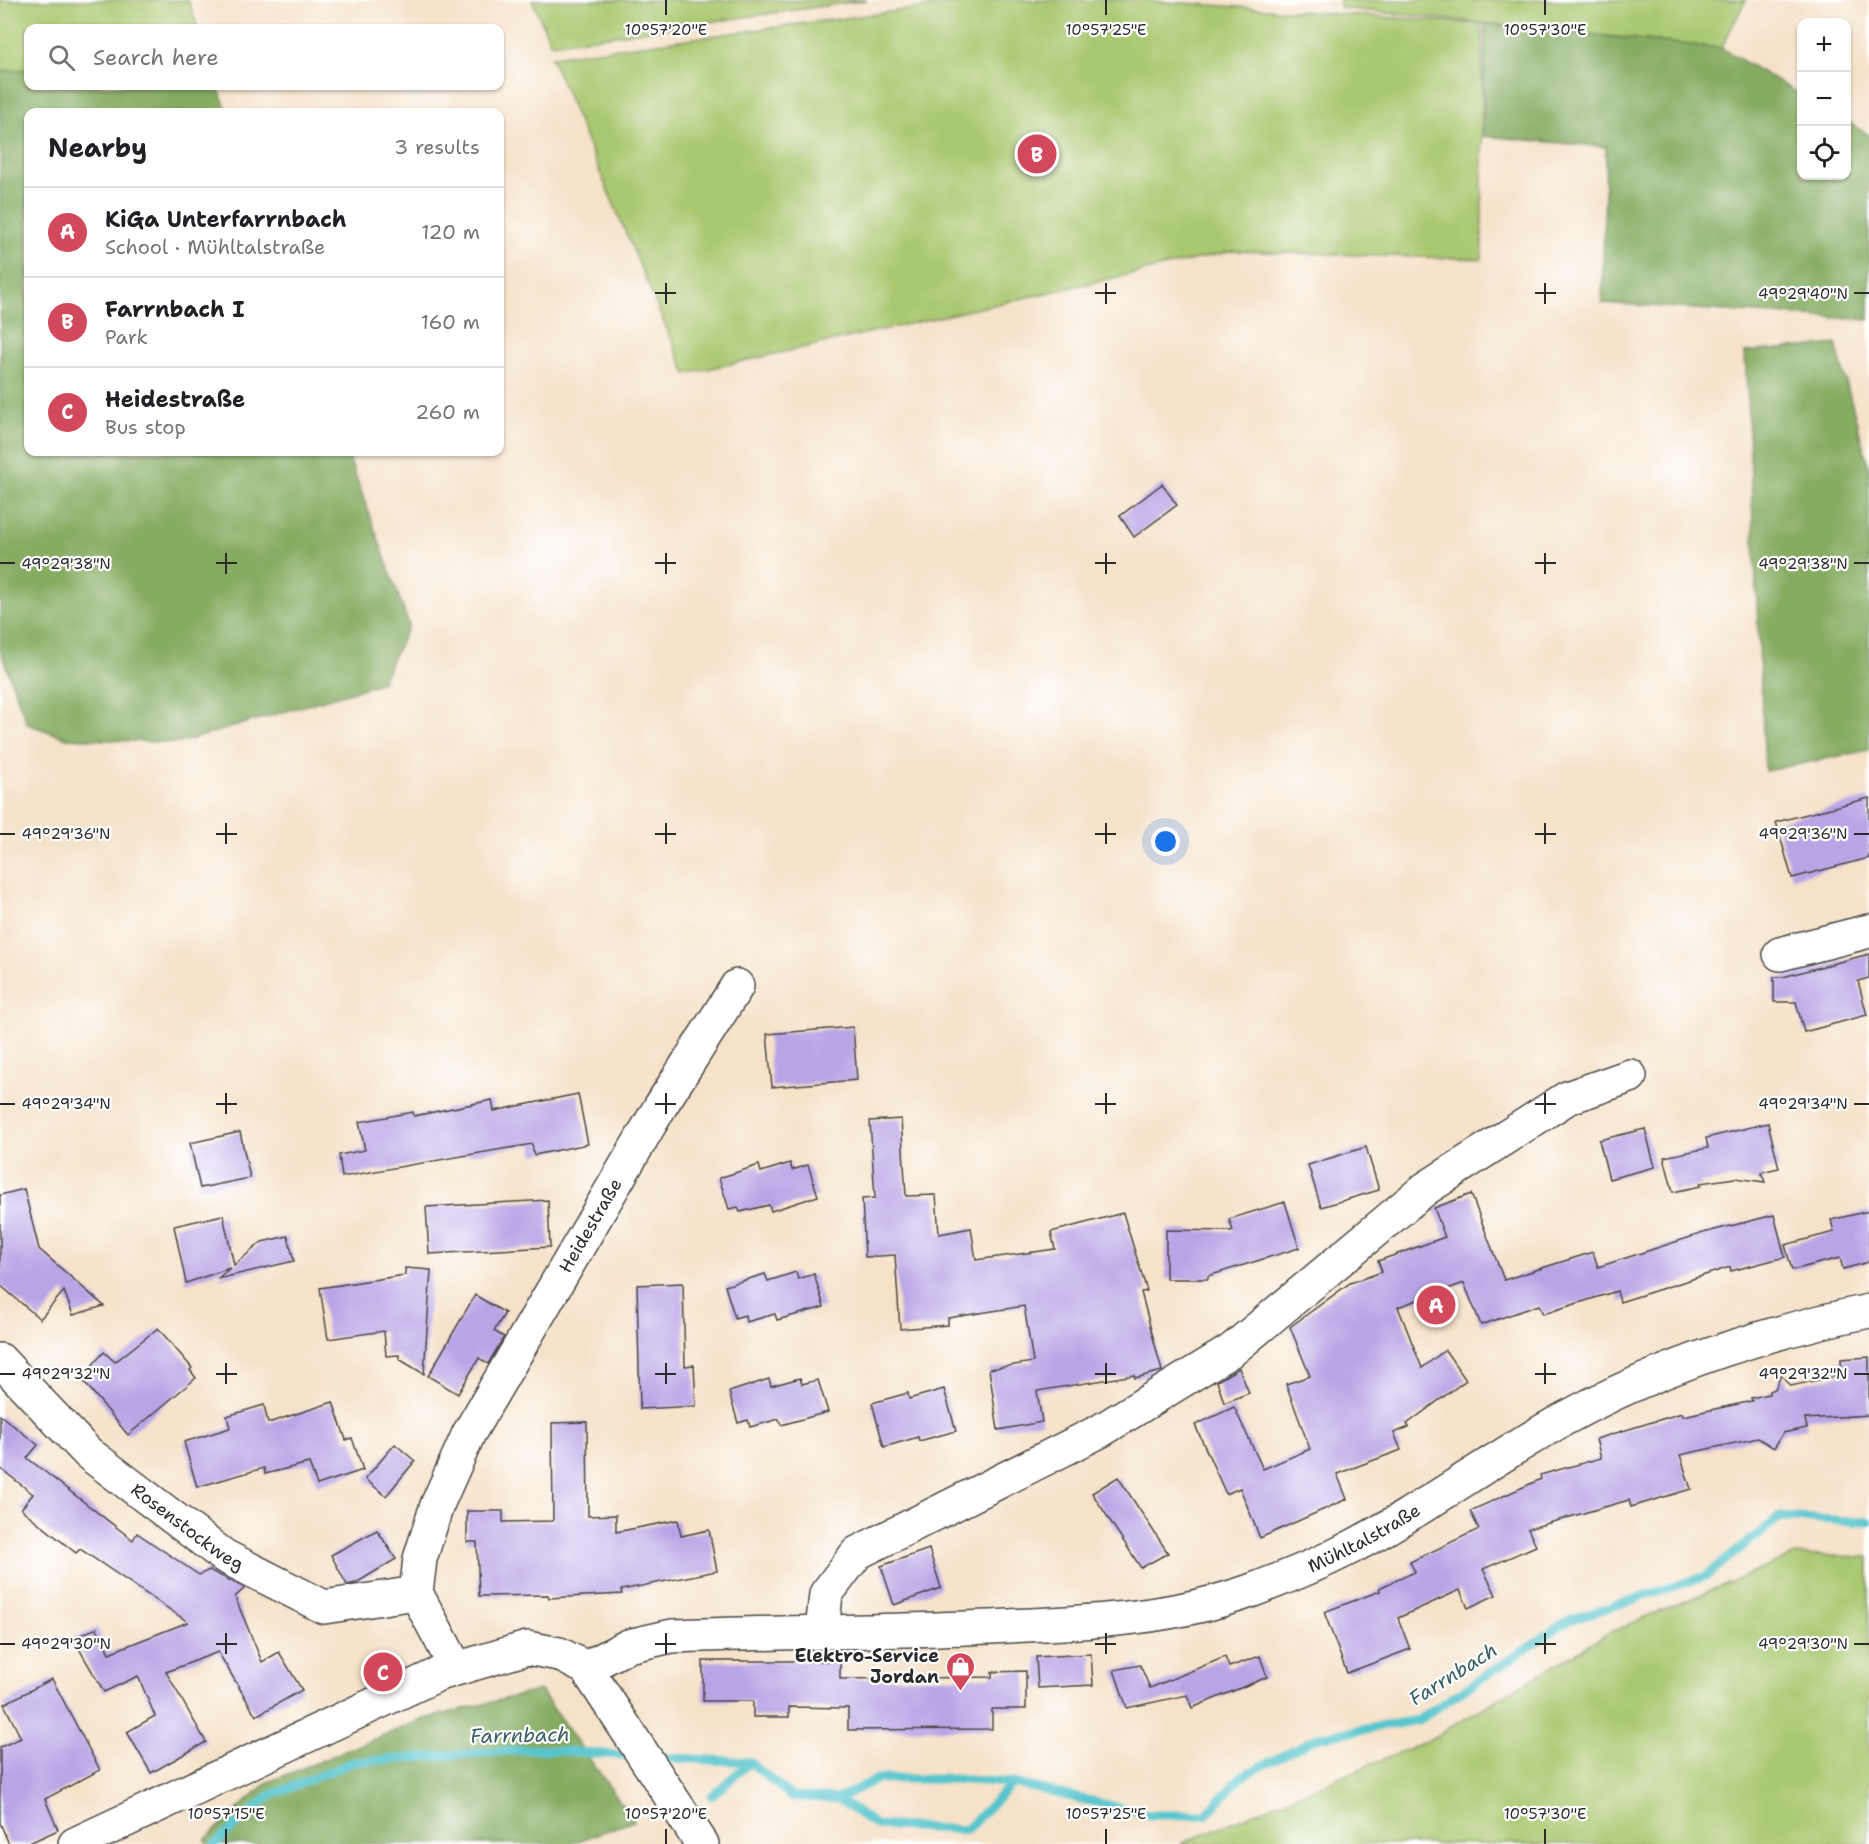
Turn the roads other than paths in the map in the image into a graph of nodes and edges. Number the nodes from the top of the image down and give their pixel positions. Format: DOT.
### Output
graph roads {
  1 [pos="1869,931"];
  2 [pos="1780,954"];
  3 [pos="737,986"];
  4 [pos="1630,1076"];
  5 [pos="1869,1311"];
  6 [pos="0,1360"];
  7 [pos="416,1593"];
  8 [pos="822,1631"];
  9 [pos="456,1668"];
  10 [pos="586,1668"];
  11 [pos="75,1844"];
  12 [pos="702,1844"];
  1 -- 2 [label="street"];
  3 -- 7 [label="street, Heidestraße"];
  4 -- 8 [label="street"];
  5 -- 8 [label="street, Mühltalstraße"];
  6 -- 7 [label="street, Rosenstockweg"];
  7 -- 9 [label="street"];
  8 -- 10 [label="street, Mühltalstraße"];
  9 -- 10 [label="street"];
  9 -- 11 [label="street"];
  10 -- 12 [label="street"];
}
